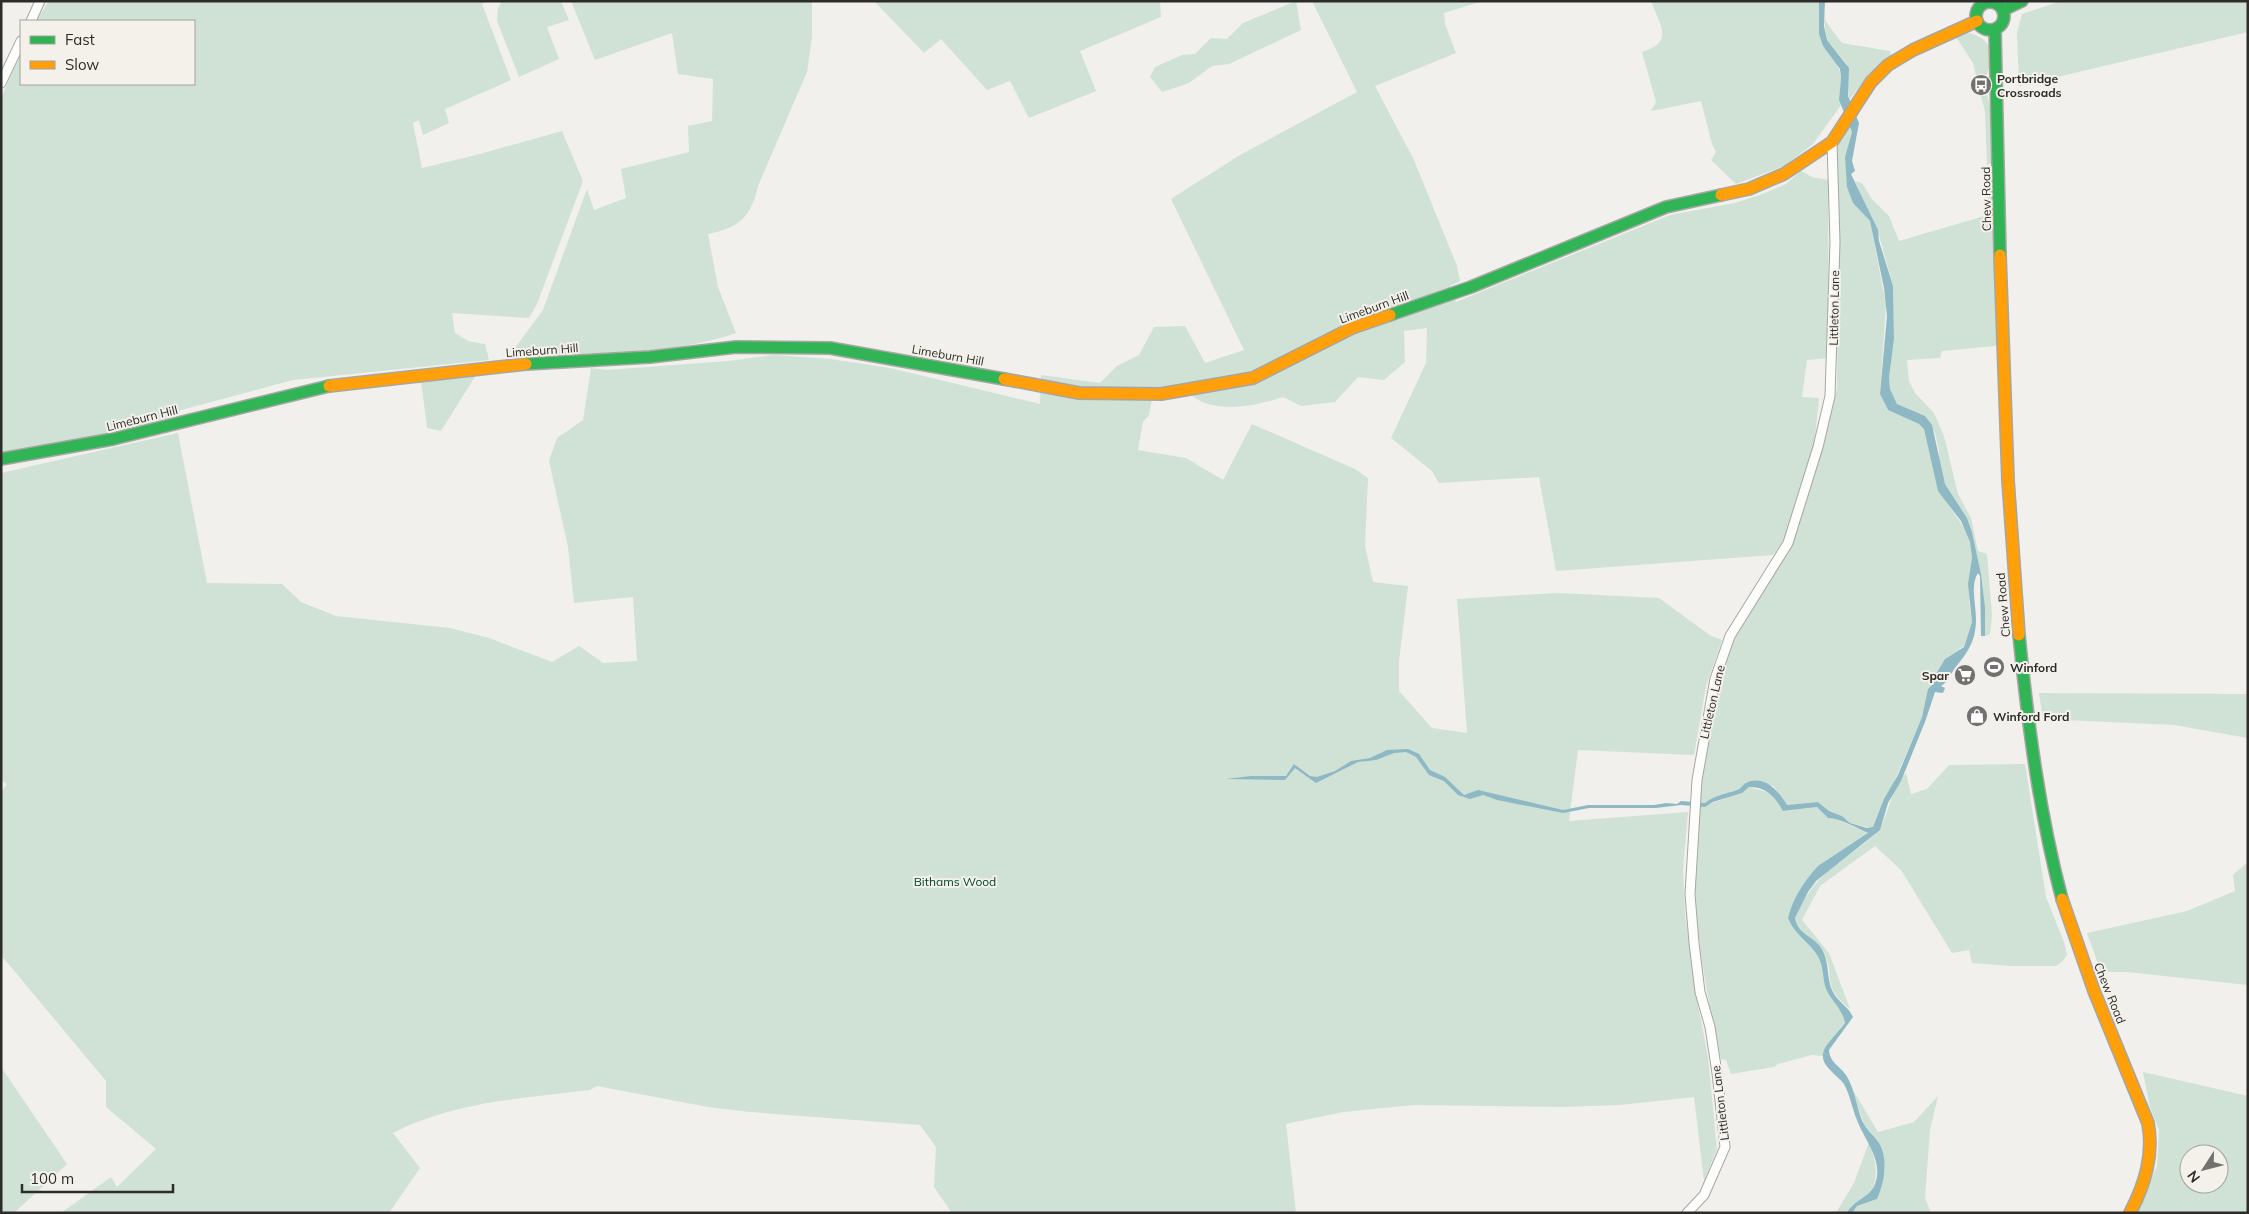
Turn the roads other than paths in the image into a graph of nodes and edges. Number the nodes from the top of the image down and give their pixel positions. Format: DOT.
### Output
graph roads {
  1 [pos="40,1"];
  2 [pos="2022,1"];
  3 [pos="1986,2"];
  4 [pos="2003,10"];
  5 [pos="30,20"];
  6 [pos="1977,21"];
  7 [pos="1995,30"];
  8 [pos="20,43"];
  9 [pos="1,83"];
  10 [pos="1832,142"];
  11 [pos="1,459"];
  12 [pos="1687,1213"];
  13 [pos="2130,1213"];
  1 -- 5 [label="street"];
  2 -- 4 [label="street"];
  3 -- 4 [label="street"];
  3 -- 6 [label="street"];
  4 -- 7 [label="street"];
  6 -- 7 [label="street"];
  6 -- 10 [label="street, Limeburn Hill"];
  7 -- 13 [label="street, Chew Road"];
  8 -- 9 [label="street"];
  10 -- 11 [label="street, Limeburn Hill"];
  10 -- 12 [label="street, Littleton Lane"];
}
